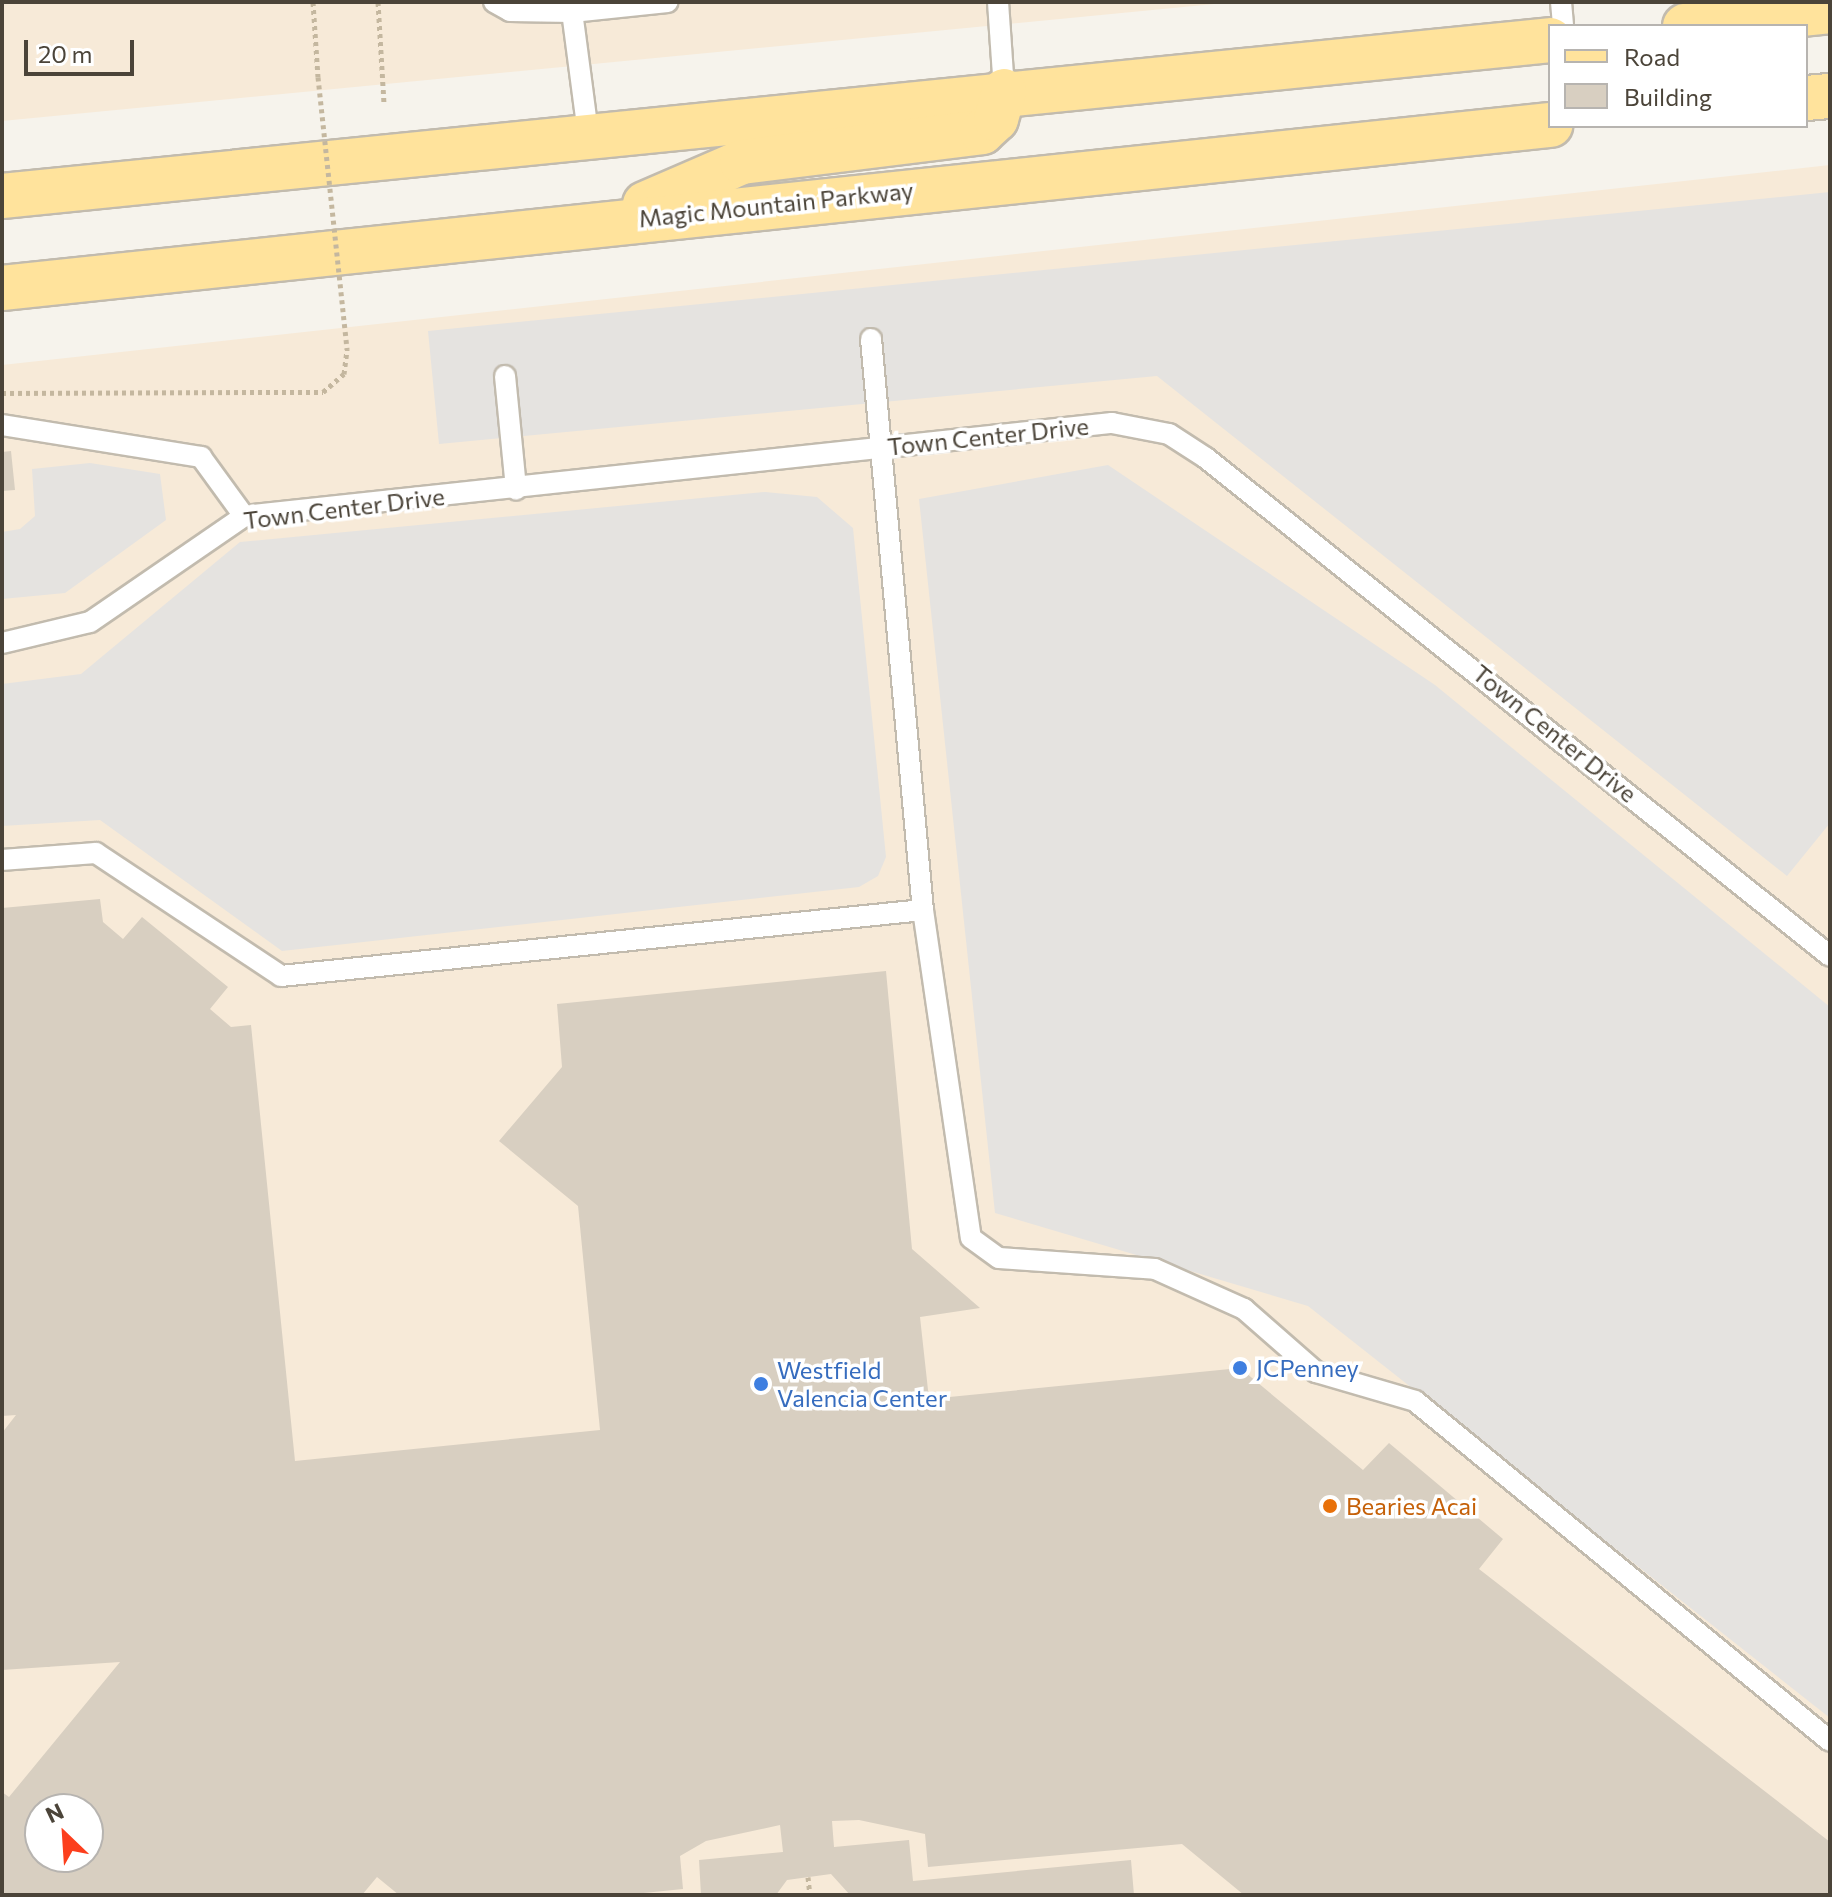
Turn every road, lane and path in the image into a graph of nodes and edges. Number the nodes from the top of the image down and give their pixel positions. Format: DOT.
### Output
graph roads {
  1 [pos="313,2"];
  2 [pos="378,2"];
  3 [pos="494,2"];
  4 [pos="667,2"];
  5 [pos="998,2"];
  6 [pos="1561,2"];
  7 [pos="1830,11"];
  8 [pos="572,12"];
  9 [pos="1563,24"];
  10 [pos="1704,24"];
  11 [pos="1548,40"];
  12 [pos="1004,91"];
  13 [pos="1830,96"];
  14 [pos="1808,98"];
  15 [pos="384,102"];
  16 [pos="1548,125"];
  17 [pos="588,133"];
  18 [pos="2,196"];
  19 [pos="602,222"];
  20 [pos="2,288"];
  21 [pos="871,339"];
  22 [pos="505,376"];
  23 [pos="2,393"];
  24 [pos="2,425"];
  25 [pos="880,448"];
  26 [pos="516,489"];
  27 [pos="244,516"];
  28 [pos="2,643"];
  29 [pos="2,860"];
  30 [pos="923,910"];
  31 [pos="1830,956"];
  32 [pos="1830,1741"];
  33 [pos="808,1877"];
  34 [pos="810,1895"];
  1 -- 23 [label="path, bridge"];
  2 -- 15 [label="path"];
  3 -- 8 [label="lane"];
  4 -- 8 [label="lane"];
  5 -- 12 [label="lane"];
  6 -- 9 [label="lane"];
  7 -- 10 [label="main road"];
  8 -- 17 [label="lane"];
  11 -- 12 [label="main road"];
  12 -- 17 [label="main road"];
  12 -- 19 [label="main road"];
  13 -- 14 [label="main road"];
  16 -- 19 [label="main road, Magic Mountain Parkway"];
  17 -- 18 [label="main road"];
  19 -- 20 [label="main road, Magic Mountain Parkway"];
  21 -- 25 [label="lane"];
  22 -- 26 [label="lane"];
  24 -- 27 [label="lane"];
  25 -- 26 [label="lane, Town Center Drive"];
  25 -- 30 [label="lane"];
  25 -- 31 [label="lane, Town Center Drive"];
  26 -- 27 [label="lane, Town Center Drive"];
  27 -- 28 [label="lane, Town Center Drive"];
  29 -- 30 [label="lane"];
  30 -- 32 [label="lane"];
  33 -- 34 [label="path"];
}
